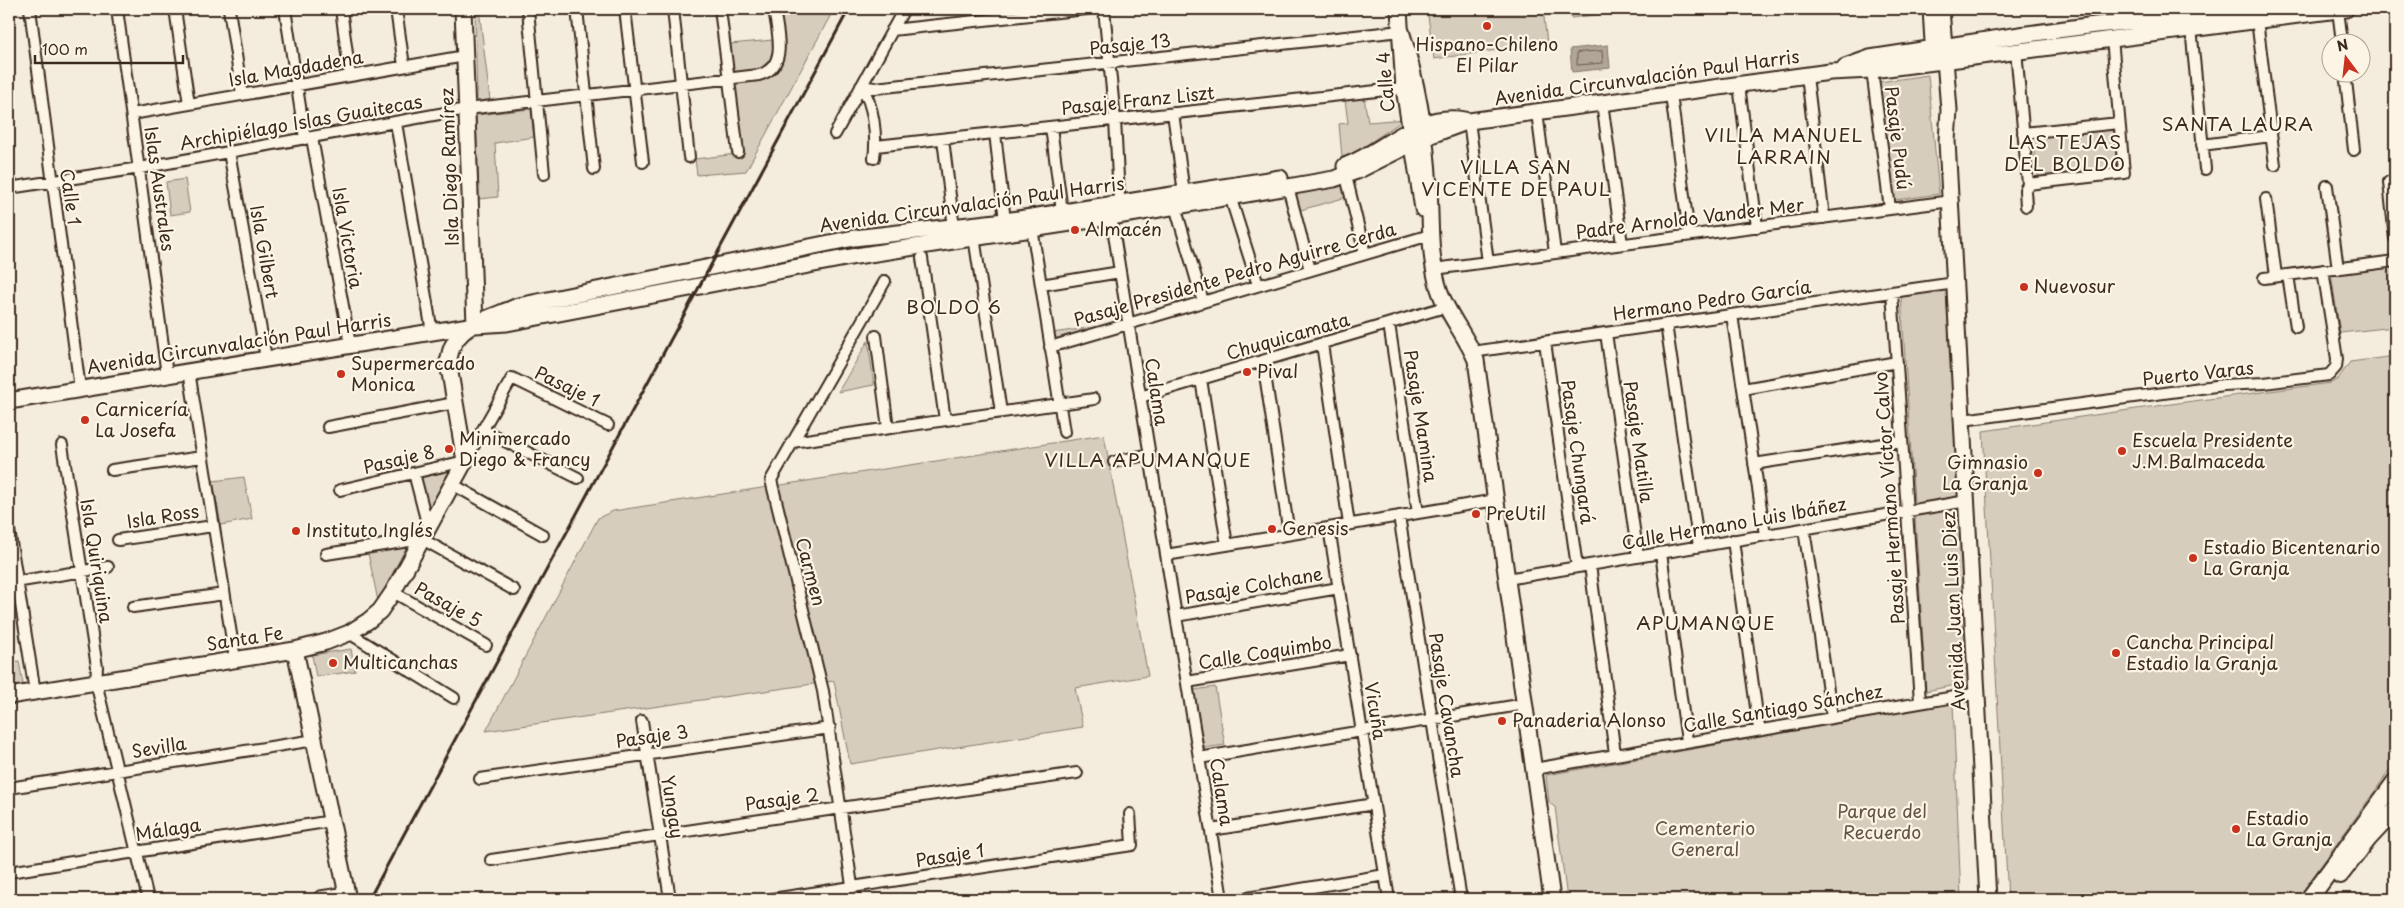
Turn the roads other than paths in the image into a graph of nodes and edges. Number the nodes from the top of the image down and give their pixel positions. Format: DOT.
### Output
graph roads {
  1 [pos="30,9"];
  2 [pos="117,9"];
  3 [pos="175,9"];
  4 [pos="229,9"];
  5 [pos="285,9"];
  6 [pos="341,9"];
  7 [pos="396,9"];
  8 [pos="463,9"];
  9 [pos="577,9"];
  10 [pos="625,9"];
  11 [pos="673,9"];
  12 [pos="720,9"];
  13 [pos="774,9"];
  14 [pos="904,9"];
  15 [pos="1086,9"];
  16 [pos="1104,9"];
  17 [pos="1399,9"];
  18 [pos="1931,9"];
  19 [pos="1941,9"];
  20 [pos="2342,9"];
  21 [pos="528,10"];
  22 [pos="2257,14"];
  23 [pos="2191,28"];
  24 [pos="892,30"];
  25 [pos="1401,31"];
  26 [pos="2342,32"];
  27 [pos="2112,38"];
  28 [pos="2016,50"];
  29 [pos="1939,54"];
  30 [pos="465,56"];
  31 [pos="1110,64"];
  32 [pos="404,66"];
  33 [pos="1872,70"];
  34 [pos="1830,72"];
  35 [pos="350,76"];
  36 [pos="1807,76"];
  37 [pos="729,78"];
  38 [pos="2347,82"];
  39 [pos="681,84"];
  40 [pos="297,85"];
  41 [pos="1739,85"];
  42 [pos="861,86"];
  43 [pos="1404,88"];
  44 [pos="635,90"];
  45 [pos="242,94"];
  46 [pos="1672,94"];
  47 [pos="586,95"];
  48 [pos="537,101"];
  49 [pos="1602,103"];
  50 [pos="189,104"];
  51 [pos="467,109"];
  52 [pos="1536,112"];
  53 [pos="1173,113"];
  54 [pos="132,114"];
  55 [pos="1115,120"];
  56 [pos="1469,121"];
  57 [pos="396,123"];
  58 [pos="2119,123"];
  59 [pos="1051,127"];
  60 [pos="995,133"];
  61 [pos="2023,133"];
  62 [pos="835,134"];
  63 [pos="1416,134"];
  64 [pos="2271,136"];
  65 [pos="308,138"];
  66 [pos="943,139"];
  67 [pos="2202,145"];
  68 [pos="876,146"];
  69 [pos="2354,150"];
  70 [pos="229,152"];
  71 [pos="738,152"];
  72 [pos="689,157"];
  73 [pos="874,158"];
  74 [pos="643,162"];
  75 [pos="2275,165"];
  76 [pos="140,168"];
  77 [pos="594,169"];
  78 [pos="2205,169"];
  79 [pos="544,174"];
  80 [pos="1346,176"];
  81 [pos="51,182"];
  82 [pos="2389,182"];
  83 [pos="2028,184"];
  84 [pos="2327,186"];
  85 [pos="1288,187"];
  86 [pos="9,188"];
  87 [pos="1184,193"];
  88 [pos="1230,196"];
  89 [pos="2266,199"];
  90 [pos="1951,201"];
  91 [pos="1175,206"];
  92 [pos="2026,206"];
  93 [pos="1890,209"];
  94 [pos="1115,210"];
  95 [pos="1062,212"];
  96 [pos="1824,218"];
  97 [pos="1005,221"];
  98 [pos="1757,226"];
  99 [pos="954,228"];
  100 [pos="1032,228"];
  101 [pos="1430,234"];
  102 [pos="1689,235"];
  103 [pos="974,237"];
  104 [pos="2395,238"];
  105 [pos="1622,244"];
  106 [pos="1555,253"];
  107 [pos="1365,254"];
  108 [pos="922,258"];
  109 [pos="1488,262"];
  110 [pos="2395,262"];
  111 [pos="1434,269"];
  112 [pos="2338,269"];
  113 [pos="1310,270"];
  114 [pos="2323,270"];
  115 [pos="1120,272"];
  116 [pos="2288,275"];
  117 [pos="2276,276"];
  118 [pos="2264,278"];
  119 [pos="885,281"];
  120 [pos="1955,283"];
  121 [pos="1041,285"];
  122 [pos="1258,285"];
  123 [pos="1892,292"];
  124 [pos="1202,302"];
  125 [pos="1445,307"];
  126 [pos="1732,314"];
  127 [pos="1128,324"];
  128 [pos="1389,324"];
  129 [pos="1666,324"];
  130 [pos="475,325"];
  131 [pos="2296,326"];
  132 [pos="437,331"];
  133 [pos="1606,333"];
  134 [pos="876,336"];
  135 [pos="1545,342"];
  136 [pos="350,344"];
  137 [pos="1322,344"];
  138 [pos="1050,347"];
  139 [pos="1472,352"];
  140 [pos="266,358"];
  141 [pos="1263,361"];
  142 [pos="1897,362"];
  143 [pos="449,370"];
  144 [pos="189,371"];
  145 [pos="167,375"];
  146 [pos="1201,379"];
  147 [pos="80,389"];
  148 [pos="1743,389"];
  149 [pos="1140,397"];
  150 [pos="1094,399"];
  151 [pos="9,401"];
  152 [pos="454,403"];
  153 [pos="1059,404"];
  154 [pos="1001,412"];
  155 [pos="945,420"];
  156 [pos="1962,420"];
  157 [pos="608,426"];
  158 [pos="328,427"];
  159 [pos="888,428"];
  160 [pos="483,430"];
  161 [pos="1064,432"];
  162 [pos="1902,441"];
  163 [pos="792,442"];
  164 [pos="62,445"];
  165 [pos="1150,454"];
  166 [pos="202,457"];
  167 [pos="465,461"];
  168 [pos="1114,462"];
  169 [pos="1754,464"];
  170 [pos="112,470"];
  171 [pos="414,473"];
  172 [pos="578,478"];
  173 [pos="452,484"];
  174 [pos="340,490"];
  175 [pos="1496,500"];
  176 [pos="1967,501"];
  177 [pos="1907,511"];
  178 [pos="1418,513"];
  179 [pos="1399,516"];
  180 [pos="1348,524"];
  181 [pos="213,526"];
  182 [pos="1329,528"];
  183 [pos="1804,528"];
  184 [pos="9,530"];
  185 [pos="425,533"];
  186 [pos="1289,534"];
  187 [pos="543,535"];
  188 [pos="1765,535"];
  189 [pos="118,540"];
  190 [pos="1733,540"];
  191 [pos="1227,545"];
  192 [pos="1700,546"];
  193 [pos="1661,553"];
  194 [pos="326,554"];
  195 [pos="1166,555"];
  196 [pos="1638,557"];
  197 [pos="1590,565"];
  198 [pos="108,567"];
  199 [pos="1577,567"];
  200 [pos="81,572"];
  201 [pos="1507,579"];
  202 [pos="13,582"];
  203 [pos="1338,588"];
  204 [pos="514,590"];
  205 [pos="393,592"];
  206 [pos="224,594"];
  207 [pos="133,607"];
  208 [pos="1176,616"];
  209 [pos="349,633"];
  210 [pos="486,645"];
  211 [pos="295,650"];
  212 [pos="1350,655"];
  213 [pos="234,660"];
  214 [pos="96,682"];
  215 [pos="1186,682"];
  216 [pos="35,692"];
  217 [pos="1978,693"];
  218 [pos="9,696"];
  219 [pos="454,698"];
  220 [pos="1920,702"];
  221 [pos="1525,704"];
  222 [pos="1832,717"];
  223 [pos="1432,720"];
  224 [pos="642,721"];
  225 [pos="830,728"];
  226 [pos="1759,729"];
  227 [pos="1362,731"];
  228 [pos="315,740"];
  229 [pos="1687,741"];
  230 [pos="647,754"];
  231 [pos="1615,754"];
  232 [pos="1199,758"];
  233 [pos="1534,769"];
  234 [pos="117,771"];
  235 [pos="1077,773"];
  236 [pos="480,779"];
  237 [pos="2395,782"];
  238 [pos="9,788"];
  239 [pos="1374,804"];
  240 [pos="841,808"];
  241 [pos="2395,810"];
  242 [pos="1130,814"];
  243 [pos="332,821"];
  244 [pos="1210,830"];
  245 [pos="660,835"];
  246 [pos="137,851"];
  247 [pos="491,860"];
  248 [pos="9,872"];
  249 [pos="1386,875"];
  250 [pos="852,887"];
  251 [pos="348,897"];
  252 [pos="148,899"];
  253 [pos="321,899"];
  254 [pos="670,899"];
  255 [pos="772,899"];
  256 [pos="854,899"];
  257 [pos="1222,899"];
  258 [pos="1242,899"];
  259 [pos="1390,899"];
  260 [pos="1461,899"];
  261 [pos="1552,899"];
  262 [pos="1988,899"];
  263 [pos="2309,899"];
  264 [pos="2323,899"];
  1 -- 81 [label="street, Calle 1"];
  2 -- 54 [label="street, Islas Australes"];
  3 -- 50 [label="street"];
  4 -- 45 [label="street"];
  5 -- 40 [label="street, Isla Victoria"];
  6 -- 35 [label="street"];
  7 -- 32 [label="street"];
  8 -- 30 [label="main road, Isla Diego Ramírez"];
  9 -- 47 [label="street"];
  10 -- 44 [label="street"];
  11 -- 39 [label="street"];
  12 -- 37 [label="street"];
  13 -- 37 [label="street, Archipiélago Islas Guaitecas"];
  14 -- 24 [label="street"];
  15 -- 24 [label="street"];
  16 -- 31 [label="street, Calama"];
  17 -- 25 [label="main road, Calle 4"];
  18 -- 29 [label="main road, Avenida Juan Luis Diez"];
  19 -- 29 [label="main road, Avenida Juan Luis Diez"];
  20 -- 22 [label="main road, Avenida Circunvalación Paul Harris"];
  20 -- 26 [label="street"];
  21 -- 48 [label="street"];
  22 -- 23 [label="main road, Avenida Circunvalación Paul Harris"];
  22 -- 29 [label="main road, Avenida Circunvalación Paul Harris"];
  22 -- 64 [label="street"];
  23 -- 27 [label="main road, Avenida Circunvalación Paul Harris"];
  23 -- 67 [label="street"];
  24 -- 42 [label="street"];
  25 -- 31 [label="street, Pasaje 13"];
  25 -- 43 [label="main road, Calle 4"];
  25 -- 63 [label="main road, Calle 4"];
  27 -- 28 [label="main road, Avenida Circunvalación Paul Harris"];
  27 -- 58 [label="street"];
  28 -- 29 [label="main road, Avenida Circunvalación Paul Harris"];
  28 -- 61 [label="street"];
  29 -- 33 [label="main road, Avenida Circunvalación Paul Harris"];
  29 -- 34 [label="main road, Avenida Circunvalación Paul Harris"];
  29 -- 90 [label="main road, Avenida Juan Luis Diez"];
  30 -- 32 [label="street, Isla Magdadena"];
  30 -- 51 [label="main road, Isla Diego Ramírez"];
  31 -- 42 [label="street, Pasaje 13"];
  31 -- 55 [label="street, Calama"];
  32 -- 35 [label="street, Isla Magdadena"];
  33 -- 34 [label="main road, Avenida Circunvalación Paul Harris"];
  33 -- 93 [label="street, Pasaje Pudú"];
  34 -- 36 [label="main road, Avenida Circunvalación Paul Harris"];
  35 -- 40 [label="street, Isla Magdadena"];
  36 -- 41 [label="main road, Avenida Circunvalación Paul Harris"];
  36 -- 96 [label="street"];
  37 -- 39 [label="street, Archipiélago Islas Guaitecas"];
  37 -- 71 [label="street"];
  38 -- 69 [label="street"];
  39 -- 44 [label="street, Archipiélago Islas Guaitecas"];
  39 -- 72 [label="street"];
  40 -- 45 [label="street, Isla Magdadena"];
  40 -- 65 [label="street, Isla Victoria"];
  41 -- 46 [label="main road, Avenida Circunvalación Paul Harris"];
  41 -- 98 [label="street"];
  42 -- 62 [label="street"];
  42 -- 68 [label="street"];
  43 -- 53 [label="street, Pasaje Franz Liszt"];
  43 -- 63 [label="main road, Calle 4"];
  44 -- 47 [label="street, Archipiélago Islas Guaitecas"];
  44 -- 74 [label="street"];
  45 -- 50 [label="street, Isla Magdadena"];
  46 -- 49 [label="main road, Avenida Circunvalación Paul Harris"];
  46 -- 102 [label="street"];
  47 -- 48 [label="street, Archipiélago Islas Guaitecas"];
  47 -- 77 [label="street"];
  48 -- 51 [label="street, Archipiélago Islas Guaitecas"];
  48 -- 79 [label="street"];
  49 -- 52 [label="main road, Avenida Circunvalación Paul Harris"];
  49 -- 105 [label="street"];
  50 -- 54 [label="street, Isla Magdadena"];
  51 -- 57 [label="street, Archipiélago Islas Guaitecas"];
  51 -- 130 [label="main road, Isla Diego Ramírez"];
  52 -- 56 [label="main road, Avenida Circunvalación Paul Harris"];
  52 -- 106 [label="street"];
  53 -- 55 [label="street, Pasaje Franz Liszt"];
  53 -- 87 [label="street"];
  54 -- 76 [label="street, Islas Australes"];
  55 -- 59 [label="street, Pasaje Franz Liszt"];
  55 -- 94 [label="street, Calama"];
  56 -- 63 [label="main road, Avenida Circunvalación Paul Harris"];
  56 -- 109 [label="street"];
  57 -- 65 [label="street, Archipiélago Islas Guaitecas"];
  57 -- 132 [label="street"];
  58 -- 61 [label="street"];
  58 -- 83 [label="street"];
  59 -- 60 [label="street, Pasaje Franz Liszt"];
  59 -- 95 [label="street"];
  60 -- 66 [label="street, Pasaje Franz Liszt"];
  60 -- 97 [label="street"];
  61 -- 83 [label="street"];
  63 -- 80 [label="main road, Avenida Circunvalación Paul Harris"];
  63 -- 87 [label="main road, Avenida Circunvalación Paul Harris"];
  63 -- 101 [label="main road"];
  64 -- 67 [label="street"];
  64 -- 75 [label="street"];
  65 -- 70 [label="street, Archipiélago Islas Guaitecas"];
  65 -- 136 [label="street, Isla Victoria"];
  66 -- 68 [label="street, Pasaje Franz Liszt"];
  66 -- 99 [label="street"];
  67 -- 78 [label="street"];
  68 -- 73 [label="street"];
  70 -- 76 [label="street, Archipiélago Islas Guaitecas"];
  70 -- 140 [label="street, Isla Gilbert"];
  76 -- 81 [label="street, Archipiélago Islas Guaitecas"];
  76 -- 145 [label="street, Islas Australes"];
  80 -- 85 [label="main road, Avenida Circunvalación Paul Harris"];
  80 -- 107 [label="street"];
  81 -- 86 [label="street, Archipiélago Islas Guaitecas"];
  81 -- 147 [label="street, Calle 1"];
  82 -- 104 [label="street"];
  83 -- 92 [label="street"];
  84 -- 112 [label="street"];
  85 -- 88 [label="main road, Avenida Circunvalación Paul Harris"];
  85 -- 113 [label="street"];
  87 -- 94 [label="main road, Avenida Circunvalación Paul Harris"];
  88 -- 91 [label="main road, Avenida Circunvalación Paul Harris"];
  88 -- 122 [label="street"];
  89 -- 117 [label="street"];
  90 -- 93 [label="street, Padre Arnoldo Vander Mer"];
  90 -- 120 [label="main road, Avenida Juan Luis Diez"];
  91 -- 94 [label="main road, Avenida Circunvalación Paul Harris"];
  91 -- 124 [label="street"];
  93 -- 96 [label="street, Padre Arnoldo Vander Mer"];
  94 -- 95 [label="main road, Avenida Circunvalación Paul Harris"];
  94 -- 100 [label="main road, Avenida Circunvalación Paul Harris"];
  94 -- 115 [label="street, Calama"];
  95 -- 97 [label="main road, Avenida Circunvalación Paul Harris"];
  96 -- 98 [label="street, Padre Arnoldo Vander Mer"];
  97 -- 99 [label="main road, Avenida Circunvalación Paul Harris"];
  98 -- 102 [label="street, Padre Arnoldo Vander Mer"];
  99 -- 130 [label="main road, Avenida Circunvalación Paul Harris"];
  100 -- 103 [label="main road, Avenida Circunvalación Paul Harris"];
  100 -- 121 [label="street"];
  101 -- 107 [label="street, Pasaje Presidente Pedro Aguirre Cerda"];
  101 -- 111 [label="main road"];
  102 -- 105 [label="street, Padre Arnoldo Vander Mer"];
  103 -- 130 [label="main road, Avenida Circunvalación Paul Harris"];
  103 -- 154 [label="street"];
  105 -- 106 [label="street, Padre Arnoldo Vander Mer"];
  106 -- 109 [label="street, Padre Arnoldo Vander Mer"];
  107 -- 113 [label="street, Pasaje Presidente Pedro Aguirre Cerda"];
  108 -- 155 [label="street"];
  109 -- 111 [label="street, Padre Arnoldo Vander Mer"];
  110 -- 112 [label="street"];
  111 -- 125 [label="main road"];
  112 -- 114 [label="street"];
  113 -- 122 [label="street, Pasaje Presidente Pedro Aguirre Cerda"];
  114 -- 116 [label="street"];
  114 -- 156 [label="street, Puerto Varas"];
  115 -- 121 [label="street"];
  115 -- 127 [label="street, Calama"];
  116 -- 117 [label="street"];
  116 -- 131 [label="street"];
  117 -- 118 [label="street"];
  119 -- 163 [label="street, Carmen"];
  120 -- 123 [label="street, Hermano Pedro García"];
  120 -- 156 [label="main road, Avenida Juan Luis Diez"];
  121 -- 138 [label="street"];
  122 -- 124 [label="street, Pasaje Presidente Pedro Aguirre Cerda"];
  123 -- 126 [label="street, Hermano Pedro García"];
  123 -- 142 [label="street, Pasaje Hermano Víctor Calvo"];
  124 -- 127 [label="street, Pasaje Presidente Pedro Aguirre Cerda"];
  125 -- 128 [label="street, Chuquicamata"];
  125 -- 139 [label="main road"];
  126 -- 129 [label="street, Hermano Pedro García"];
  126 -- 148 [label="street"];
  127 -- 138 [label="street, Pasaje Presidente Pedro Aguirre Cerda"];
  127 -- 149 [label="street, Calama"];
  128 -- 137 [label="street, Chuquicamata"];
  128 -- 178 [label="street, Pasaje Mamina"];
  129 -- 133 [label="street, Hermano Pedro García"];
  129 -- 192 [label="street"];
  130 -- 132 [label="main road, Avenida Circunvalación Paul Harris"];
  130 -- 143 [label="main road"];
  132 -- 136 [label="main road, Avenida Circunvalación Paul Harris"];
  132 -- 143 [label="main road"];
  133 -- 135 [label="street, Hermano Pedro García"];
  133 -- 196 [label="street, Pasaje Matilla"];
  134 -- 159 [label="street"];
  135 -- 139 [label="street, Hermano Pedro García"];
  135 -- 199 [label="street, Pasaje Chungará"];
  136 -- 140 [label="main road, Avenida Circunvalación Paul Harris"];
  137 -- 141 [label="street, Chuquicamata"];
  137 -- 180 [label="street"];
  138 -- 153 [label="street"];
  139 -- 175 [label="main road"];
  140 -- 144 [label="main road, Avenida Circunvalación Paul Harris"];
  141 -- 146 [label="street, Chuquicamata"];
  141 -- 186 [label="street"];
  142 -- 148 [label="street"];
  142 -- 162 [label="street, Pasaje Hermano Víctor Calvo"];
  143 -- 152 [label="main road"];
  144 -- 145 [label="main road, Avenida Circunvalación Paul Harris"];
  144 -- 166 [label="street"];
  145 -- 147 [label="main road, Avenida Circunvalación Paul Harris"];
  146 -- 149 [label="street, Chuquicamata"];
  146 -- 191 [label="street"];
  147 -- 151 [label="main road, Avenida Circunvalación Paul Harris"];
  148 -- 169 [label="street"];
  149 -- 165 [label="street, Calama"];
  150 -- 153 [label="street"];
  152 -- 158 [label="street"];
  152 -- 167 [label="main road"];
  153 -- 154 [label="street"];
  153 -- 161 [label="street"];
  154 -- 155 [label="street"];
  155 -- 159 [label="street"];
  156 -- 176 [label="main road, Avenida Juan Luis Diez"];
  157 -- 160 [label="street, Pasaje 1"];
  159 -- 163 [label="street"];
  160 -- 167 [label="street"];
  160 -- 172 [label="street"];
  162 -- 169 [label="street"];
  162 -- 177 [label="street, Pasaje Hermano Víctor Calvo"];
  163 -- 225 [label="street, Carmen"];
  164 -- 200 [label="street, Isla Quiriquina"];
  165 -- 168 [label="street"];
  165 -- 195 [label="street, Calama"];
  166 -- 170 [label="street"];
  166 -- 181 [label="street"];
  167 -- 171 [label="street, Pasaje 8"];
  167 -- 173 [label="main road"];
  169 -- 188 [label="street"];
  171 -- 174 [label="street, Pasaje 8"];
  171 -- 185 [label="street"];
  173 -- 185 [label="main road"];
  173 -- 187 [label="street"];
  175 -- 178 [label="street"];
  175 -- 201 [label="main road"];
  176 -- 177 [label="street, Calle Hermano Luis Ibáñez"];
  176 -- 217 [label="main road, Avenida Juan Luis Diez"];
  177 -- 183 [label="street, Calle Hermano Luis Ibáñez"];
  177 -- 220 [label="street, Pasaje Hermano Víctor Calvo"];
  178 -- 179 [label="street"];
  179 -- 180 [label="street"];
  179 -- 223 [label="street, Pasaje Cavancha"];
  180 -- 182 [label="street"];
  181 -- 189 [label="street, Isla Ross"];
  181 -- 206 [label="street"];
  182 -- 186 [label="street"];
  182 -- 203 [label="street, Vicuña"];
  183 -- 188 [label="street, Calle Hermano Luis Ibáñez"];
  183 -- 222 [label="street"];
  184 -- 202 [label="street"];
  185 -- 194 [label="street"];
  185 -- 204 [label="street"];
  185 -- 205 [label="main road"];
  186 -- 191 [label="street"];
  188 -- 190 [label="street, Calle Hermano Luis Ibáñez"];
  190 -- 192 [label="street, Calle Hermano Luis Ibáñez"];
  190 -- 226 [label="street"];
  191 -- 195 [label="street"];
  192 -- 193 [label="street, Calle Hermano Luis Ibáñez"];
  193 -- 196 [label="street, Calle Hermano Luis Ibáñez"];
  193 -- 229 [label="street"];
  195 -- 208 [label="street, Calama"];
  196 -- 197 [label="street, Calle Hermano Luis Ibáñez"];
  197 -- 199 [label="street, Calle Hermano Luis Ibáñez"];
  197 -- 231 [label="street"];
  198 -- 200 [label="street"];
  199 -- 201 [label="street, Calle Hermano Luis Ibáñez"];
  200 -- 202 [label="street"];
  200 -- 214 [label="street, Isla Quiriquina"];
  201 -- 221 [label="main road"];
  202 -- 216 [label="street"];
  203 -- 208 [label="street, Pasaje Colchane"];
  203 -- 212 [label="street, Vicuña"];
  205 -- 209 [label="main road"];
  205 -- 210 [label="street, Pasaje 5"];
  206 -- 207 [label="street"];
  206 -- 213 [label="street"];
  208 -- 215 [label="street, Calama"];
  209 -- 211 [label="main road"];
  209 -- 219 [label="street"];
  211 -- 213 [label="main road, Santa Fe"];
  211 -- 228 [label="main road, Santa Fe"];
  212 -- 215 [label="street, Calle Coquimbo"];
  212 -- 227 [label="street, Vicuña"];
  213 -- 214 [label="main road, Santa Fe"];
  214 -- 216 [label="main road, Santa Fe"];
  214 -- 234 [label="street, Isla Quiriquina"];
  215 -- 232 [label="street, Calama"];
  216 -- 218 [label="main road, Santa Fe"];
  217 -- 220 [label="street, Calle Santiago Sánchez"];
  217 -- 262 [label="main road, Avenida Juan Luis Diez"];
  220 -- 222 [label="street, Calle Santiago Sánchez"];
  221 -- 223 [label="street"];
  221 -- 233 [label="main road"];
  222 -- 226 [label="street, Calle Santiago Sánchez"];
  223 -- 227 [label="street"];
  223 -- 260 [label="street, Pasaje Cavancha"];
  224 -- 230 [label="street, Yungay"];
  225 -- 230 [label="street, Pasaje 3"];
  225 -- 240 [label="street, Carmen"];
  226 -- 229 [label="street, Calle Santiago Sánchez"];
  227 -- 232 [label="street"];
  227 -- 239 [label="street, Vicuña"];
  228 -- 234 [label="street, Sevilla"];
  228 -- 243 [label="main road, Santa Fe"];
  229 -- 231 [label="street, Calle Santiago Sánchez"];
  230 -- 236 [label="street, Pasaje 3"];
  230 -- 245 [label="street, Yungay"];
  231 -- 233 [label="street, Calle Santiago Sánchez"];
  232 -- 244 [label="street, Calama"];
  233 -- 261 [label="main road"];
  234 -- 238 [label="street, Sevilla"];
  234 -- 246 [label="street, Isla Quiriquina"];
  235 -- 240 [label="street, Pasaje 2"];
  237 -- 263 [label="main road"];
  239 -- 244 [label="street"];
  239 -- 249 [label="street, Vicuña"];
  240 -- 245 [label="street, Pasaje 2"];
  240 -- 250 [label="street, Carmen"];
  241 -- 264 [label="main road"];
  242 -- 250 [label="street, Pasaje 1"];
  243 -- 246 [label="street, Málaga"];
  243 -- 251 [label="main road, Santa Fe"];
  244 -- 257 [label="street, Calama"];
  245 -- 247 [label="street, Pasaje 2"];
  245 -- 254 [label="street, Yungay"];
  246 -- 248 [label="street, Málaga"];
  246 -- 252 [label="street, Isla Quiriquina"];
  249 -- 258 [label="street"];
  249 -- 259 [label="street, Vicuña"];
  250 -- 255 [label="street, Pasaje 1"];
  250 -- 256 [label="street, Carmen"];
  251 -- 253 [label="main road"];
}
